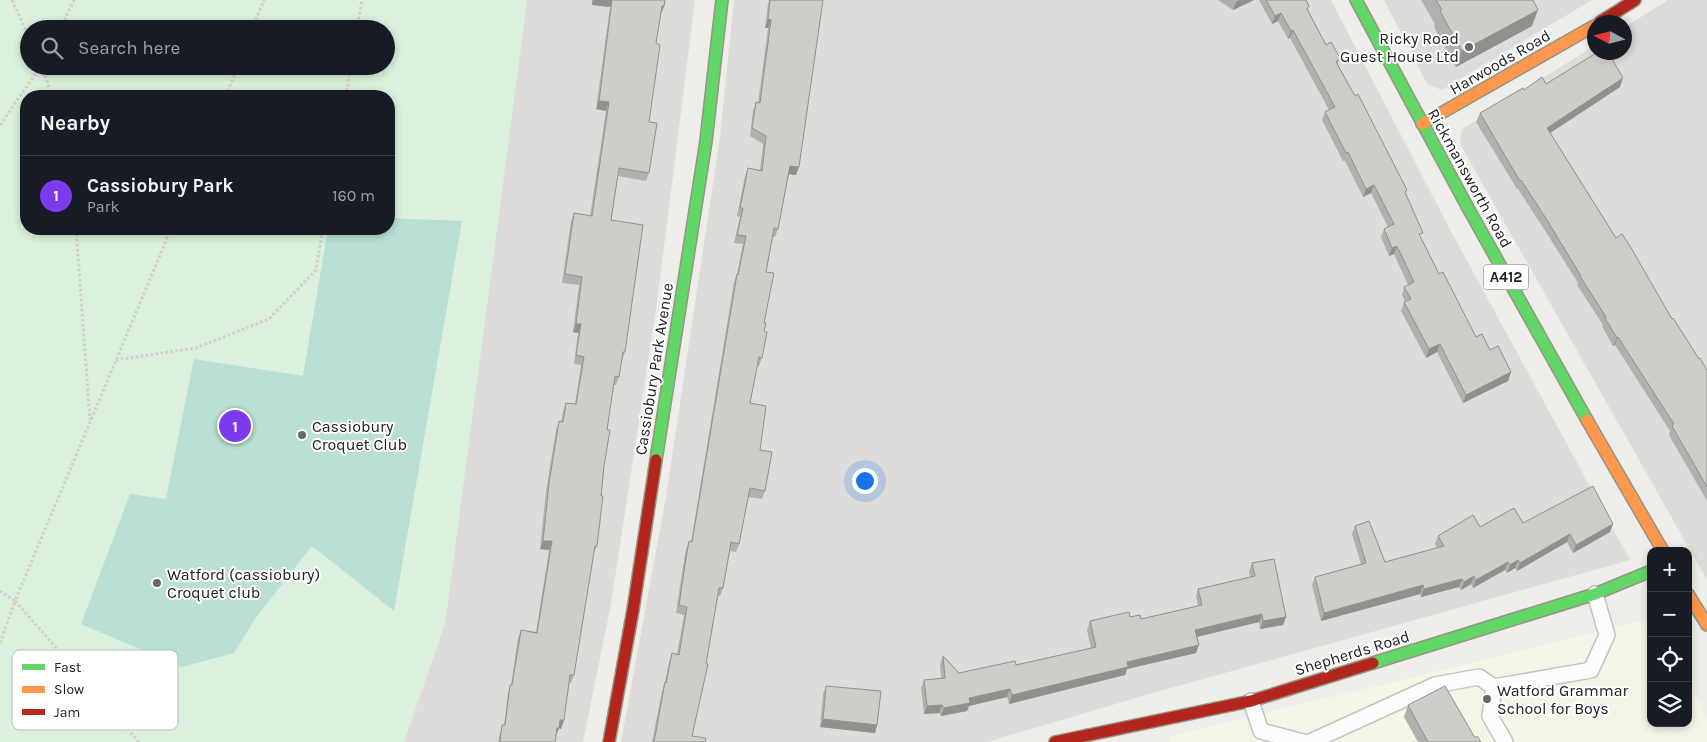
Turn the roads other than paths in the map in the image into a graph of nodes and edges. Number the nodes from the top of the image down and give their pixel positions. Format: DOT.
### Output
graph roads {
  1 [pos="722,0"];
  2 [pos="1356,0"];
  3 [pos="1635,0"];
  4 [pos="1611,15"];
  5 [pos="1587,30"];
  6 [pos="1422,124"];
  7 [pos="1661,547"];
  8 [pos="1647,573"];
  9 [pos="1595,594"];
  10 [pos="1692,601"];
  11 [pos="1707,625"];
  12 [pos="1494,687"];
  13 [pos="1251,701"];
  14 [pos="1326,739"];
  15 [pos="609,742"];
  16 [pos="1056,742"];
  17 [pos="1303,742"];
  18 [pos="1310,742"];
  19 [pos="1505,742"];
  1 -- 15 [label="street, Cassiobury Park Avenue"];
  2 -- 6 [label="street, Rickmansworth Road / A412"];
  3 -- 4 [label="street"];
  5 -- 6 [label="street, Harwoods Road"];
  6 -- 7 [label="street, Rickmansworth Road / A412"];
  8 -- 9 [label="street, Shepherds Road"];
  9 -- 12 [label="lane"];
  9 -- 13 [label="street, Shepherds Road"];
  10 -- 11 [label="street"];
  12 -- 14 [label="lane"];
  12 -- 19 [label="lane"];
  13 -- 16 [label="street, Shepherds Road"];
  13 -- 17 [label="lane"];
  14 -- 18 [label="lane"];
}
